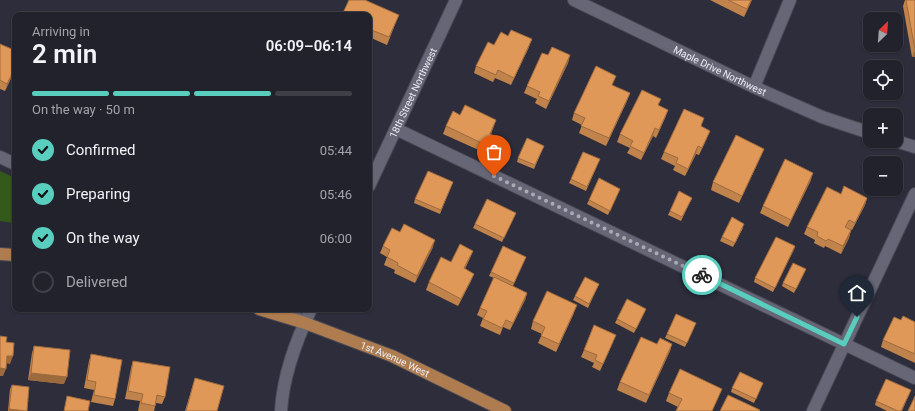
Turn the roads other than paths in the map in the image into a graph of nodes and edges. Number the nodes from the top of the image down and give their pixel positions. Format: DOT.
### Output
graph roads {
  1 [pos="456,0"];
  2 [pos="574,0"];
  3 [pos="790,0"];
  4 [pos="754,87"];
  5 [pos="396,129"];
  6 [pos="863,131"];
  7 [pos="903,143"];
  8 [pos="915,147"];
  9 [pos="0,157"];
  10 [pos="12,163"];
  11 [pos="372,180"];
  12 [pos="915,194"];
  13 [pos="0,254"];
  14 [pos="12,255"];
  15 [pos="269,312"];
  16 [pos="288,312"];
  17 [pos="310,312"];
  18 [pos="305,323"];
  19 [pos="844,344"];
  20 [pos="915,378"];
  21 [pos="281,411"];
  22 [pos="505,411"];
  23 [pos="813,411"];
  1 -- 5 [label="street, 18th Street Northwest"];
  2 -- 4 [label="street, Maple Drive Northwest"];
  3 -- 4 [label="street"];
  4 -- 6 [label="street, Maple Drive Northwest"];
  5 -- 11 [label="street, 18th Street Northwest"];
  5 -- 19 [label="street"];
  7 -- 8 [label="street"];
  9 -- 10 [label="street"];
  12 -- 19 [label="street"];
  13 -- 14 [label="main road"];
  15 -- 18 [label="main road"];
  16 -- 18 [label="street, 1st Avenue West"];
  17 -- 18 [label="street"];
  18 -- 21 [label="street"];
  18 -- 22 [label="main road, 1st Avenue West"];
  19 -- 20 [label="street"];
  19 -- 23 [label="street"];
}
